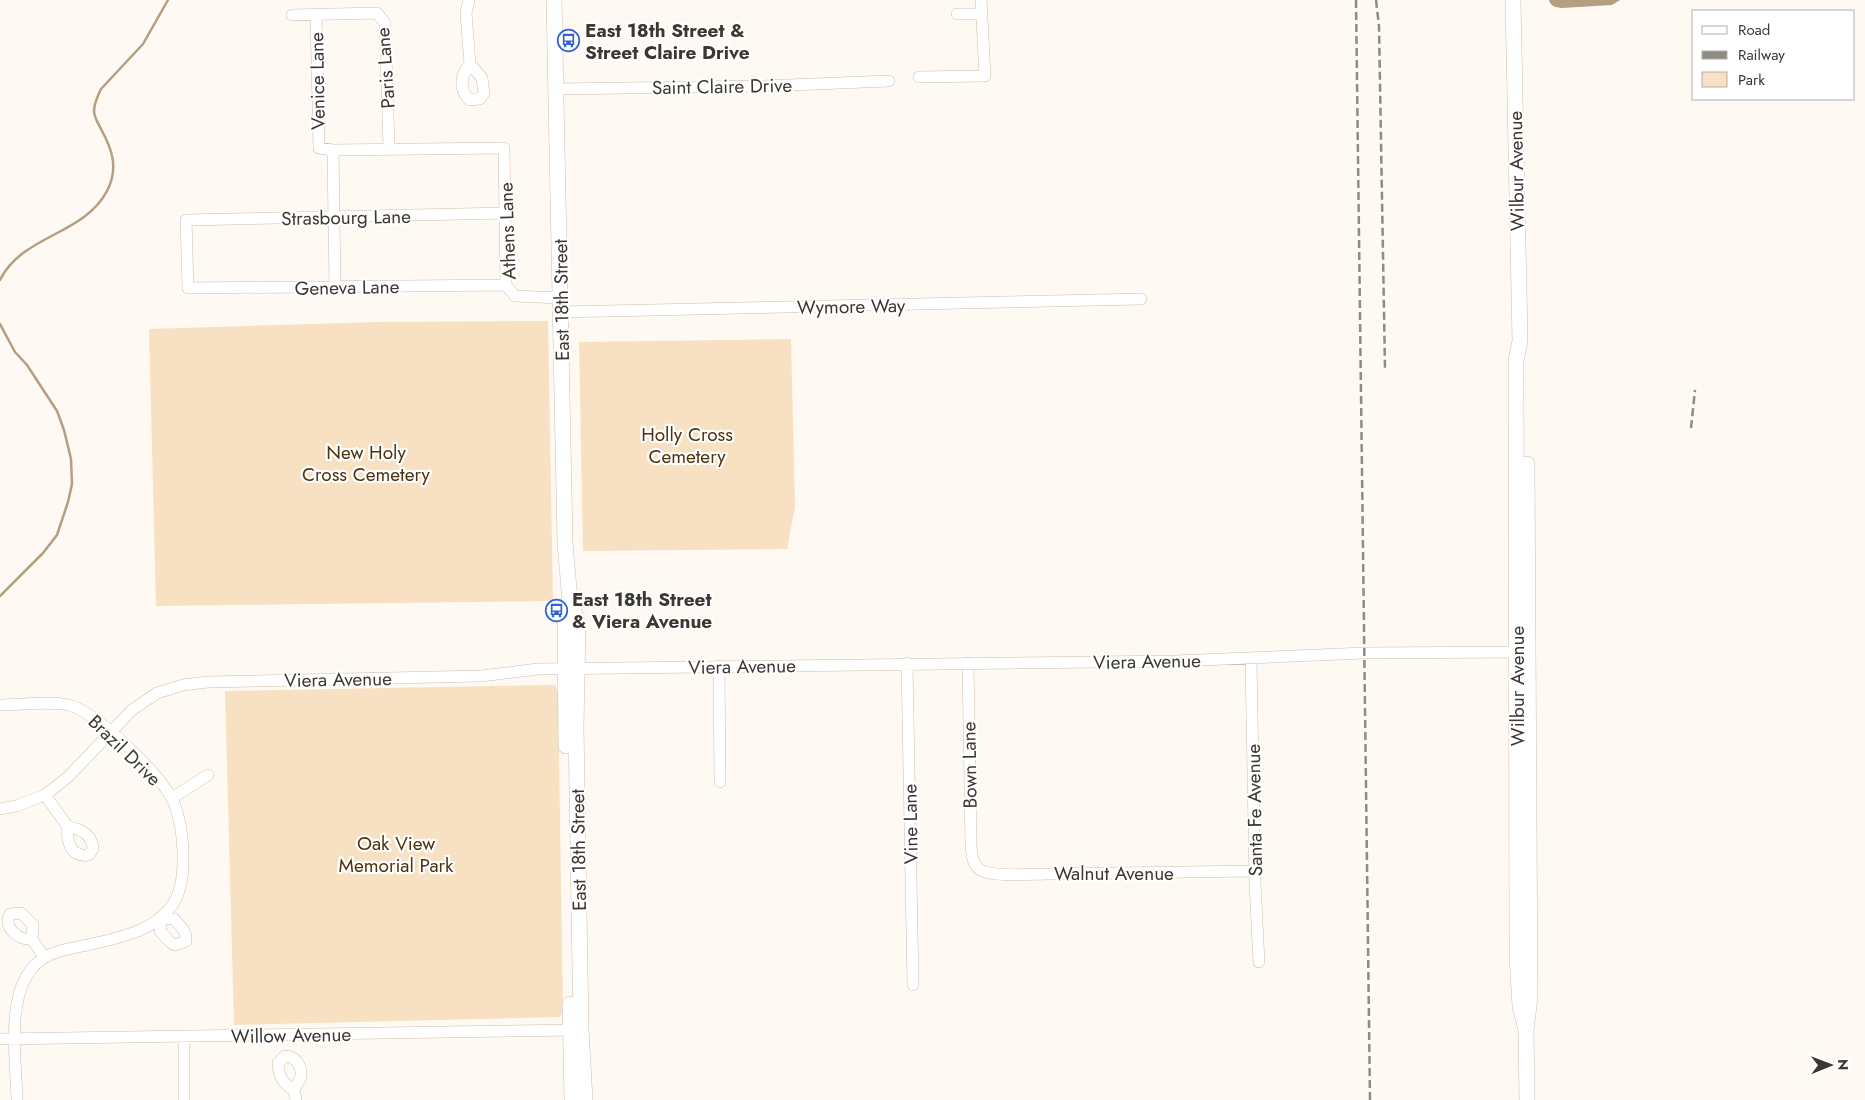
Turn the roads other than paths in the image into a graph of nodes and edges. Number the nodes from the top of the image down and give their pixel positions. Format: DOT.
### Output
graph roads {
  1 [pos="469,0"];
  2 [pos="554,0"];
  3 [pos="981,0"];
  4 [pos="1513,0"];
  5 [pos="957,14"];
  6 [pos="981,14"];
  7 [pos="292,15"];
  8 [pos="316,15"];
  9 [pos="470,64"];
  10 [pos="920,77"];
  11 [pos="889,81"];
  12 [pos="556,89"];
  13 [pos="389,148"];
  14 [pos="333,150"];
  15 [pos="505,213"];
  16 [pos="335,217"];
  17 [pos="506,285"];
  18 [pos="335,287"];
  19 [pos="188,288"];
  20 [pos="1141,299"];
  21 [pos="561,305"];
  22 [pos="1523,652"];
  23 [pos="1252,658"];
  24 [pos="907,663"];
  25 [pos="968,663"];
  26 [pos="719,666"];
  27 [pos="571,669"];
  28 [pos="0,705"];
  29 [pos="110,733"];
  30 [pos="208,775"];
  31 [pos="720,782"];
  32 [pos="45,795"];
  33 [pos="172,798"];
  34 [pos="0,809"];
  35 [pos="68,827"];
  36 [pos="975,866"];
  37 [pos="1255,871"];
  38 [pos="32,939"];
  39 [pos="44,957"];
  40 [pos="1259,962"];
  41 [pos="913,984"];
  42 [pos="576,1030"];
  43 [pos="184,1036"];
  44 [pos="0,1039"];
  45 [pos="15,1039"];
  46 [pos="17,1100"];
  47 [pos="184,1100"];
  48 [pos="572,1100"];
  49 [pos="585,1100"];
  50 [pos="1527,1100"];
  1 -- 9 [label="street"];
  2 -- 12 [label="main road, East 18th Street"];
  3 -- 6 [label="street"];
  4 -- 22 [label="main road, Wilbur Avenue"];
  5 -- 6 [label="street"];
  6 -- 10 [label="street"];
  7 -- 8 [label="street, Paris Lane"];
  8 -- 13 [label="street, Paris Lane"];
  8 -- 14 [label="street, Venice Lane"];
  11 -- 12 [label="street, Saint Claire Drive"];
  12 -- 21 [label="main road, East 18th Street"];
  13 -- 14 [label="street"];
  13 -- 15 [label="street, Athens Lane"];
  14 -- 16 [label="street, Venice Lane"];
  15 -- 16 [label="street, Strasbourg Lane"];
  15 -- 17 [label="street, Athens Lane"];
  16 -- 18 [label="street, Venice Lane"];
  16 -- 19 [label="street, Strasbourg Lane"];
  17 -- 18 [label="street, Geneva Lane"];
  17 -- 21 [label="street, Athens Lane"];
  18 -- 19 [label="street, Geneva Lane"];
  20 -- 21 [label="street, Wymore Way"];
  21 -- 27 [label="main road, East 18th Street"];
  22 -- 23 [label="street, Viera Avenue"];
  22 -- 50 [label="main road, Wilbur Avenue"];
  23 -- 25 [label="street, Viera Avenue"];
  23 -- 37 [label="street, Santa Fe Avenue"];
  24 -- 25 [label="street, Viera Avenue"];
  24 -- 26 [label="street, Viera Avenue"];
  24 -- 41 [label="street, Vine Lane"];
  25 -- 36 [label="street, Bown Lane"];
  26 -- 27 [label="street, Viera Avenue"];
  26 -- 31 [label="street"];
  27 -- 29 [label="street, Viera Avenue"];
  27 -- 42 [label="main road, East 18th Street"];
  28 -- 29 [label="street, Brazil Drive"];
  29 -- 32 [label="street, Viera Avenue"];
  29 -- 33 [label="street, Brazil Drive"];
  30 -- 33 [label="street"];
  32 -- 34 [label="street, Viera Avenue"];
  32 -- 35 [label="street"];
  33 -- 39 [label="street, Brazil Drive"];
  36 -- 37 [label="street, Walnut Avenue"];
  37 -- 40 [label="street, Santa Fe Avenue"];
  38 -- 39 [label="street"];
  39 -- 45 [label="street, Brazil Drive"];
  42 -- 43 [label="street, Willow Avenue"];
  42 -- 48 [label="main road, East 18th Street"];
  42 -- 49 [label="main road, East 18th Street"];
  43 -- 45 [label="street, Willow Avenue"];
  43 -- 47 [label="street"];
  44 -- 45 [label="street, Willow Avenue"];
  45 -- 46 [label="street, Brazil Drive"];
}
